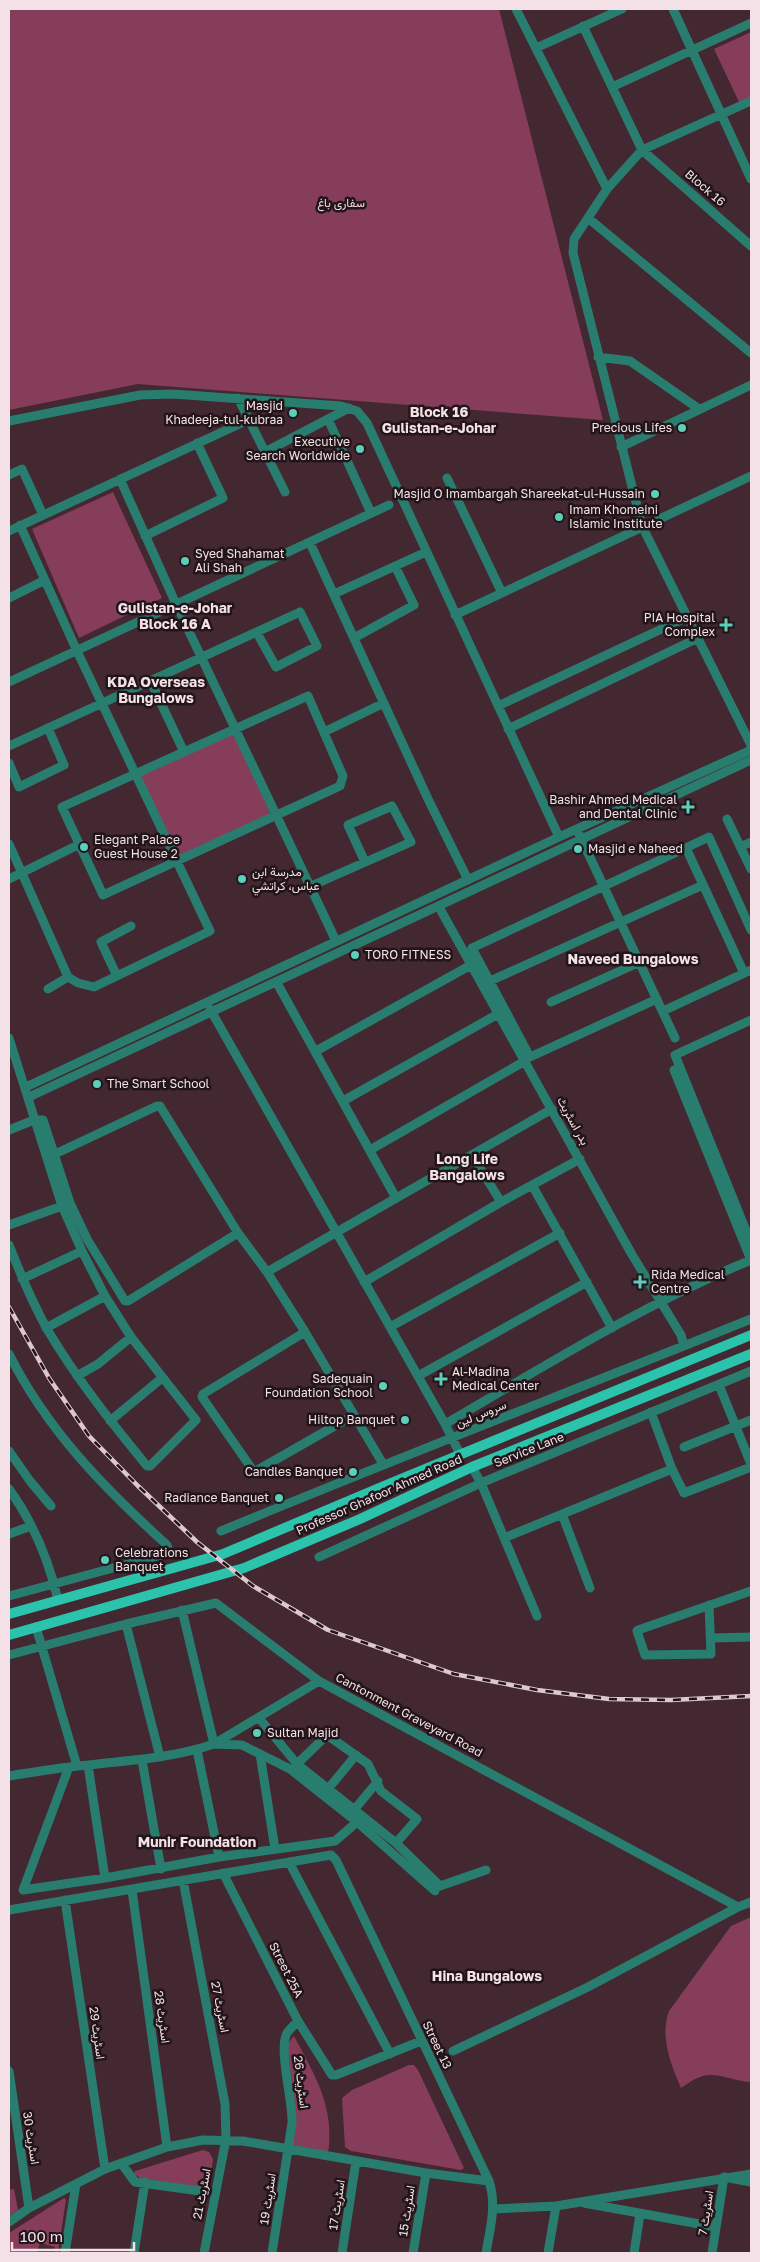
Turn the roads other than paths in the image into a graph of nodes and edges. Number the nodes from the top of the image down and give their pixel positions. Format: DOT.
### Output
graph roads {
  1 [pos="516,9"];
  2 [pos="622,9"];
  3 [pos="673,9"];
  4 [pos="751,23"];
  5 [pos="583,26"];
  6 [pos="536,48"];
  7 [pos="692,50"];
  8 [pos="612,87"];
  9 [pos="751,101"];
  10 [pos="722,114"];
  11 [pos="642,150"];
  12 [pos="751,179"];
  13 [pos="607,190"];
  14 [pos="588,218"];
  15 [pos="751,246"];
  16 [pos="751,353"];
  17 [pos="598,357"];
  18 [pos="751,385"];
  19 [pos="238,398"];
  20 [pos="349,408"];
  21 [pos="699,408"];
  22 [pos="328,419"];
  23 [pos="248,420"];
  24 [pos="9,421"];
  25 [pos="197,443"];
  26 [pos="621,447"];
  27 [pos="264,452"];
  28 [pos="9,475"];
  29 [pos="751,476"];
  30 [pos="447,478"];
  31 [pos="120,479"];
  32 [pos="285,492"];
  33 [pos="389,505"];
  34 [pos="371,513"];
  35 [pos="43,515"];
  36 [pos="20,525"];
  37 [pos="642,526"];
  38 [pos="9,531"];
  39 [pos="145,536"];
  40 [pos="310,543"];
  41 [pos="426,552"];
  42 [pos="395,566"];
  43 [pos="45,580"];
  44 [pos="502,593"];
  45 [pos="334,594"];
  46 [pos="9,598"];
  47 [pos="176,604"];
  48 [pos="455,615"];
  49 [pos="687,617"];
  50 [pos="257,633"];
  51 [pos="354,638"];
  52 [pos="698,638"];
  53 [pos="77,651"];
  54 [pos="201,658"];
  55 [pos="9,682"];
  56 [pos="151,682"];
  57 [pos="384,703"];
  58 [pos="102,705"];
  59 [pos="498,706"];
  60 [pos="48,728"];
  61 [pos="235,729"];
  62 [pos="508,729"];
  63 [pos="324,732"];
  64 [pos="751,745"];
  65 [pos="9,746"];
  66 [pos="751,750"];
  67 [pos="184,752"];
  68 [pos="751,760"];
  69 [pos="9,763"];
  70 [pos="136,774"];
  71 [pos="278,815"];
  72 [pos="727,819"];
  73 [pos="577,829"];
  74 [pos="559,837"];
  75 [pos="581,838"];
  76 [pos="751,842"];
  77 [pos="9,844"];
  78 [pos="80,844"];
  79 [pos="740,847"];
  80 [pos="686,848"];
  81 [pos="177,861"];
  82 [pos="365,862"];
  83 [pos="751,869"];
  84 [pos="22,873"];
  85 [pos="9,879"];
  86 [pos="468,880"];
  87 [pos="703,884"];
  88 [pos="311,886"];
  89 [pos="604,886"];
  90 [pos="439,907"];
  91 [pos="621,922"];
  92 [pos="130,926"];
  93 [pos="751,930"];
  94 [pos="336,941"];
  95 [pos="640,962"];
  96 [pos="471,966"];
  97 [pos="747,971"];
  98 [pos="118,976"];
  99 [pos="68,977"];
  100 [pos="490,981"];
  101 [pos="278,983"];
  102 [pos="48,989"];
  103 [pos="657,1000"];
  104 [pos="206,1002"];
  105 [pos="551,1002"];
  106 [pos="662,1011"];
  107 [pos="212,1013"];
  108 [pos="498,1014"];
  109 [pos="751,1020"];
  110 [pos="9,1038"];
  111 [pos="675,1038"];
  112 [pos="316,1051"];
  113 [pos="525,1061"];
  114 [pos="19,1066"];
  115 [pos="9,1070"];
  116 [pos="674,1070"];
  117 [pos="26,1087"];
  118 [pos="29,1097"];
  119 [pos="343,1101"];
  120 [pos="552,1109"];
  121 [pos="34,1120"];
  122 [pos="9,1130"];
  123 [pos="370,1150"];
  124 [pos="55,1154"];
  125 [pos="472,1155"];
  126 [pos="580,1159"];
  127 [pos="532,1185"];
  128 [pos="396,1198"];
  129 [pos="500,1202"];
  130 [pos="62,1206"];
  131 [pos="9,1225"];
  132 [pos="336,1232"];
  133 [pos="238,1233"];
  134 [pos="560,1233"];
  135 [pos="751,1243"];
  136 [pos="9,1245"];
  137 [pos="82,1250"];
  138 [pos="751,1260"];
  139 [pos="267,1272"];
  140 [pos="22,1279"];
  141 [pos="364,1282"];
  142 [pos="587,1282"];
  143 [pos="105,1296"];
  144 [pos="661,1302"];
  145 [pos="751,1318"];
  146 [pos="390,1327"];
  147 [pos="46,1328"];
  148 [pos="612,1328"];
  149 [pos="304,1332"];
  150 [pos="751,1335"];
  151 [pos="131,1337"];
  152 [pos="684,1346"];
  153 [pos="9,1354"];
  154 [pos="751,1354"];
  155 [pos="686,1363"];
  156 [pos="751,1371"];
  157 [pos="77,1376"];
  158 [pos="418,1376"];
  159 [pos="162,1378"];
  160 [pos="691,1378"];
  161 [pos="719,1385"];
  162 [pos="651,1412"];
  163 [pos="354,1415"];
  164 [pos="751,1420"];
  165 [pos="110,1421"];
  166 [pos="445,1424"];
  167 [pos="736,1426"];
  168 [pos="454,1438"];
  169 [pos="684,1447"];
  170 [pos="9,1451"];
  171 [pos="460,1454"];
  172 [pos="383,1464"];
  173 [pos="751,1466"];
  174 [pos="472,1467"];
  175 [pos="672,1469"];
  176 [pos="481,1483"];
  177 [pos="9,1489"];
  178 [pos="51,1506"];
  179 [pos="562,1514"];
  180 [pos="31,1526"];
  181 [pos="221,1531"];
  182 [pos="9,1534"];
  183 [pos="504,1538"];
  184 [pos="319,1556"];
  185 [pos="54,1583"];
  186 [pos="590,1588"];
  187 [pos="751,1591"];
  188 [pos="9,1596"];
  189 [pos="58,1600"];
  190 [pos="709,1605"];
  191 [pos="182,1610"];
  192 [pos="9,1614"];
  193 [pos="537,1616"];
  194 [pos="126,1624"];
  195 [pos="36,1627"];
  196 [pos="9,1635"];
  197 [pos="751,1637"];
  198 [pos="710,1638"];
  199 [pos="42,1646"];
  200 [pos="9,1655"];
  201 [pos="319,1682"];
  202 [pos="259,1718"];
  203 [pos="214,1744"];
  204 [pos="197,1750"];
  205 [pos="260,1754"];
  206 [pos="356,1755"];
  207 [pos="160,1757"];
  208 [pos="142,1760"];
  209 [pos="297,1764"];
  210 [pos="88,1765"];
  211 [pos="73,1767"];
  212 [pos="9,1776"];
  213 [pos="378,1781"];
  214 [pos="328,1789"];
  215 [pos="354,1810"];
  216 [pos="357,1822"];
  217 [pos="396,1843"];
  218 [pos="275,1849"];
  219 [pos="218,1857"];
  220 [pos="289,1862"];
  221 [pos="160,1868"];
  222 [pos="486,1870"];
  223 [pos="223,1873"];
  224 [pos="105,1878"];
  225 [pos="183,1880"];
  226 [pos="132,1890"];
  227 [pos="436,1891"];
  228 [pos="65,1900"];
  229 [pos="751,1902"];
  230 [pos="738,1907"];
  231 [pos="9,1910"];
  232 [pos="298,2021"];
  233 [pos="421,2041"];
  234 [pos="453,2051"];
  235 [pos="390,2054"];
  236 [pos="9,2071"];
  237 [pos="226,2139"];
  238 [pos="167,2147"];
  239 [pos="289,2150"];
  240 [pos="356,2161"];
  241 [pos="121,2164"];
  242 [pos="105,2169"];
  243 [pos="426,2174"];
  244 [pos="751,2174"];
  245 [pos="724,2177"];
  246 [pos="489,2181"];
  247 [pos="145,2182"];
  248 [pos="751,2182"];
  249 [pos="76,2184"];
  250 [pos="214,2193"];
  251 [pos="579,2202"];
  252 [pos="556,2206"];
  253 [pos="29,2208"];
  254 [pos="493,2209"];
  255 [pos="640,2214"];
  256 [pos="9,2222"];
  257 [pos="716,2227"];
  258 [pos="65,2253"];
  259 [pos="134,2253"];
  260 [pos="204,2253"];
  261 [pos="272,2253"];
  262 [pos="342,2253"];
  263 [pos="413,2253"];
  264 [pos="486,2253"];
  265 [pos="548,2253"];
  266 [pos="634,2253"];
  267 [pos="712,2253"];
  1 -- 6 [label="street"];
  2 -- 5 [label="street"];
  3 -- 7 [label="street"];
  4 -- 7 [label="street"];
  5 -- 6 [label="street"];
  5 -- 8 [label="street"];
  6 -- 13 [label="street"];
  7 -- 8 [label="street"];
  7 -- 10 [label="street"];
  8 -- 11 [label="street"];
  9 -- 10 [label="street"];
  10 -- 11 [label="street"];
  10 -- 12 [label="street"];
  11 -- 13 [label="street"];
  11 -- 15 [label="street, Block 16"];
  13 -- 14 [label="street"];
  14 -- 16 [label="street"];
  14 -- 17 [label="street"];
  17 -- 21 [label="street"];
  17 -- 26 [label="street"];
  18 -- 21 [label="street"];
  19 -- 20 [label="street"];
  19 -- 23 [label="street"];
  19 -- 24 [label="street"];
  20 -- 22 [label="street"];
  20 -- 41 [label="street"];
  21 -- 26 [label="street"];
  22 -- 27 [label="street"];
  22 -- 34 [label="street"];
  23 -- 25 [label="street"];
  23 -- 27 [label="street"];
  25 -- 31 [label="street"];
  25 -- 39 [label="street"];
  26 -- 37 [label="street"];
  27 -- 32 [label="street"];
  28 -- 35 [label="street"];
  29 -- 37 [label="street"];
  30 -- 44 [label="street"];
  31 -- 35 [label="street"];
  31 -- 39 [label="street"];
  33 -- 34 [label="street"];
  34 -- 40 [label="street"];
  35 -- 36 [label="street"];
  36 -- 38 [label="street"];
  36 -- 43 [label="street"];
  37 -- 44 [label="street"];
  37 -- 49 [label="street"];
  39 -- 47 [label="street"];
  40 -- 45 [label="street"];
  40 -- 47 [label="street"];
  41 -- 42 [label="street"];
  41 -- 48 [label="street"];
  42 -- 45 [label="street"];
  42 -- 51 [label="street"];
  43 -- 46 [label="street"];
  43 -- 53 [label="street"];
  44 -- 48 [label="street"];
  45 -- 51 [label="street"];
  47 -- 53 [label="street"];
  47 -- 54 [label="street"];
  48 -- 59 [label="street"];
  49 -- 52 [label="street"];
  49 -- 59 [label="street"];
  50 -- 50 [label="street"];
  50 -- 54 [label="street"];
  51 -- 57 [label="street"];
  52 -- 62 [label="street"];
  52 -- 64 [label="street"];
  53 -- 55 [label="street"];
  53 -- 58 [label="street"];
  54 -- 56 [label="street"];
  54 -- 61 [label="street"];
  56 -- 58 [label="street"];
  56 -- 67 [label="street"];
  57 -- 63 [label="street"];
  57 -- 86 [label="street"];
  58 -- 60 [label="street"];
  58 -- 70 [label="street"];
  59 -- 62 [label="street"];
  60 -- 65 [label="street"];
  60 -- 69 [label="street"];
  61 -- 63 [label="street"];
  61 -- 67 [label="street"];
  61 -- 71 [label="street"];
  62 -- 74 [label="street"];
  63 -- 71 [label="street"];
  66 -- 73 [label="street"];
  67 -- 70 [label="street"];
  68 -- 75 [label="street"];
  70 -- 78 [label="street"];
  70 -- 81 [label="street"];
  71 -- 81 [label="street"];
  71 -- 88 [label="street"];
  72 -- 79 [label="street"];
  73 -- 74 [label="street"];
  73 -- 75 [label="street"];
  74 -- 86 [label="street"];
  75 -- 89 [label="street"];
  75 -- 90 [label="street"];
  76 -- 79 [label="street"];
  77 -- 84 [label="street"];
  78 -- 81 [label="street"];
  78 -- 84 [label="street"];
  79 -- 83 [label="street"];
  80 -- 87 [label="street"];
  80 -- 89 [label="street"];
  80 -- 93 [label="street"];
  81 -- 98 [label="street"];
  82 -- 82 [label="street"];
  82 -- 88 [label="street"];
  84 -- 85 [label="street"];
  84 -- 99 [label="street"];
  86 -- 94 [label="street"];
  87 -- 91 [label="street"];
  87 -- 97 [label="street"];
  88 -- 94 [label="street"];
  89 -- 91 [label="street"];
  89 -- 100 [label="street"];
  90 -- 96 [label="street, بدر اسٹریٹ"];
  90 -- 101 [label="street"];
  91 -- 95 [label="street"];
  91 -- 100 [label="street"];
  92 -- 98 [label="street"];
  94 -- 104 [label="street"];
  95 -- 103 [label="street"];
  95 -- 105 [label="street"];
  96 -- 108 [label="street, بدر اسٹریٹ"];
  96 -- 112 [label="street"];
  97 -- 106 [label="street"];
  98 -- 99 [label="street"];
  99 -- 102 [label="street"];
  100 -- 103 [label="street"];
  101 -- 107 [label="street"];
  101 -- 112 [label="street"];
  103 -- 106 [label="street"];
  104 -- 107 [label="street"];
  104 -- 117 [label="street"];
  106 -- 111 [label="street"];
  107 -- 118 [label="street"];
  107 -- 132 [label="street"];
  108 -- 113 [label="street, بدر اسٹریٹ"];
  108 -- 119 [label="street"];
  109 -- 135 [label="street"];
  110 -- 114 [label="street"];
  112 -- 119 [label="street"];
  113 -- 120 [label="street, بدر اسٹریٹ"];
  113 -- 123 [label="street"];
  114 -- 115 [label="street"];
  114 -- 117 [label="street"];
  116 -- 138 [label="street"];
  117 -- 118 [label="street"];
  118 -- 121 [label="street"];
  119 -- 123 [label="street"];
  120 -- 125 [label="street"];
  120 -- 126 [label="street, بدر اسٹریٹ"];
  121 -- 122 [label="street"];
  121 -- 124 [label="street"];
  121 -- 130 [label="street"];
  123 -- 128 [label="street"];
  124 -- 133 [label="street"];
  124 -- 133 [label="street"];
  125 -- 128 [label="street"];
  125 -- 129 [label="street"];
  126 -- 127 [label="street"];
  126 -- 144 [label="street, بدر اسٹریٹ"];
  127 -- 129 [label="street"];
  127 -- 134 [label="street"];
  128 -- 132 [label="street"];
  129 -- 141 [label="street"];
  130 -- 131 [label="street"];
  130 -- 137 [label="street"];
  132 -- 139 [label="street"];
  132 -- 141 [label="street"];
  133 -- 139 [label="street"];
  134 -- 142 [label="street"];
  134 -- 146 [label="street"];
  136 -- 140 [label="street"];
  137 -- 140 [label="street"];
  137 -- 143 [label="street"];
  138 -- 144 [label="street"];
  139 -- 149 [label="street"];
  140 -- 147 [label="street"];
  141 -- 146 [label="street"];
  142 -- 148 [label="street"];
  142 -- 158 [label="street"];
  143 -- 147 [label="street"];
  143 -- 151 [label="street"];
  144 -- 148 [label="street"];
  144 -- 152 [label="street, بدر اسٹریٹ"];
  145 -- 152 [label="street, سروس لین"];
  146 -- 158 [label="street"];
  147 -- 157 [label="street"];
  148 -- 166 [label="street"];
  149 -- 163 [label="street"];
  149 -- 163 [label="street"];
  150 -- 155 [label="main road"];
  151 -- 157 [label="street"];
  151 -- 159 [label="street"];
  152 -- 168 [label="street, سروس لین"];
  153 -- 185 [label="street"];
  154 -- 160 [label="main road, Professor Ghafoor Ahmed Road"];
  155 -- 160 [label="main road"];
  155 -- 171 [label="main road"];
  156 -- 161 [label="street, Service Lane"];
  157 -- 165 [label="street"];
  158 -- 166 [label="street"];
  159 -- 165 [label="street"];
  159 -- 165 [label="street"];
  160 -- 174 [label="main road, Professor Ghafoor Ahmed Road"];
  161 -- 162 [label="street, Service Lane"];
  161 -- 167 [label="street"];
  162 -- 175 [label="street"];
  162 -- 176 [label="street, Service Lane"];
  163 -- 172 [label="street"];
  164 -- 167 [label="street"];
  166 -- 168 [label="street"];
  167 -- 169 [label="street"];
  167 -- 173 [label="street"];
  168 -- 171 [label="street"];
  168 -- 172 [label="street, سروس لین"];
  170 -- 178 [label="street"];
  171 -- 189 [label="main road"];
  172 -- 181 [label="street, سروس لین"];
  173 -- 175 [label="street"];
  174 -- 176 [label="street"];
  174 -- 195 [label="main road, Professor Ghafoor Ahmed Road"];
  175 -- 179 [label="street"];
  176 -- 183 [label="street"];
  176 -- 184 [label="street, Service Lane"];
  177 -- 180 [label="street"];
  179 -- 183 [label="street"];
  179 -- 186 [label="street"];
  180 -- 182 [label="street"];
  180 -- 185 [label="street"];
  183 -- 193 [label="street"];
  185 -- 188 [label="street"];
  185 -- 189 [label="street"];
  187 -- 190 [label="street"];
  189 -- 192 [label="main road"];
  190 -- 198 [label="street"];
  190 -- 198 [label="street"];
  191 -- 194 [label="street"];
  191 -- 201 [label="street"];
  191 -- 203 [label="street"];
  194 -- 199 [label="street"];
  194 -- 207 [label="street"];
  195 -- 196 [label="main road, Professor Ghafoor Ahmed Road"];
  195 -- 199 [label="street"];
  197 -- 198 [label="street"];
  199 -- 200 [label="street"];
  199 -- 211 [label="street"];
  201 -- 202 [label="street, Cantonment Graveyard Road"];
  201 -- 230 [label="street, Cantonment Graveyard Road"];
  202 -- 203 [label="street, Cantonment Graveyard Road"];
  202 -- 209 [label="street"];
  203 -- 204 [label="street, Cantonment Graveyard Road"];
  203 -- 205 [label="street"];
  204 -- 207 [label="street, Cantonment Graveyard Road"];
  204 -- 219 [label="street"];
  205 -- 216 [label="street"];
  205 -- 218 [label="street"];
  206 -- 209 [label="street"];
  206 -- 213 [label="street"];
  206 -- 214 [label="street"];
  207 -- 208 [label="street, Cantonment Graveyard Road"];
  208 -- 210 [label="street, Cantonment Graveyard Road"];
  208 -- 221 [label="street"];
  209 -- 214 [label="street"];
  210 -- 211 [label="street, Cantonment Graveyard Road"];
  210 -- 224 [label="street"];
  211 -- 212 [label="street, Cantonment Graveyard Road"];
  211 -- 224 [label="street"];
  213 -- 215 [label="street"];
  213 -- 217 [label="street"];
  214 -- 215 [label="street"];
  215 -- 217 [label="street"];
  216 -- 218 [label="street"];
  216 -- 227 [label="street"];
  217 -- 222 [label="street"];
  218 -- 219 [label="street"];
  219 -- 221 [label="street"];
  220 -- 223 [label="street"];
  220 -- 233 [label="street, Street 13"];
  220 -- 235 [label="street"];
  221 -- 224 [label="street"];
  223 -- 225 [label="street"];
  223 -- 232 [label="street, Street 25A"];
  225 -- 226 [label="street"];
  225 -- 237 [label="street, اسٹریٹ 27"];
  226 -- 228 [label="street"];
  226 -- 238 [label="street, اسٹریٹ 28"];
  228 -- 231 [label="street"];
  228 -- 242 [label="street, اسٹریٹ 29"];
  229 -- 230 [label="street"];
  230 -- 234 [label="street"];
  232 -- 235 [label="street, Street 25A"];
  232 -- 239 [label="street, اسٹریٹ 26"];
  233 -- 235 [label="street"];
  233 -- 246 [label="street, Street 13"];
  236 -- 253 [label="street, اسٹریٹ 30"];
  237 -- 238 [label="street"];
  237 -- 239 [label="street"];
  237 -- 250 [label="street, اسٹریٹ 21"];
  238 -- 241 [label="street"];
  239 -- 240 [label="street"];
  239 -- 261 [label="street, اسٹریٹ 19"];
  240 -- 243 [label="street"];
  240 -- 262 [label="street, اسٹریٹ 17"];
  241 -- 242 [label="street"];
  241 -- 247 [label="street"];
  242 -- 249 [label="street"];
  243 -- 246 [label="street"];
  243 -- 263 [label="street, اسٹریٹ 15"];
  244 -- 245 [label="street"];
  245 -- 248 [label="street"];
  245 -- 251 [label="street"];
  245 -- 257 [label="street, اسٹریٹ 7"];
  246 -- 254 [label="street, Street 13"];
  247 -- 250 [label="street"];
  247 -- 259 [label="street"];
  249 -- 253 [label="street"];
  249 -- 258 [label="street"];
  250 -- 260 [label="street, اسٹریٹ 21"];
  251 -- 252 [label="street"];
  251 -- 255 [label="street"];
  252 -- 254 [label="street"];
  252 -- 265 [label="street"];
  253 -- 256 [label="street"];
  254 -- 264 [label="street, Street 13"];
  255 -- 257 [label="street"];
  255 -- 266 [label="street"];
  257 -- 267 [label="street, اسٹریٹ 7"];
}
